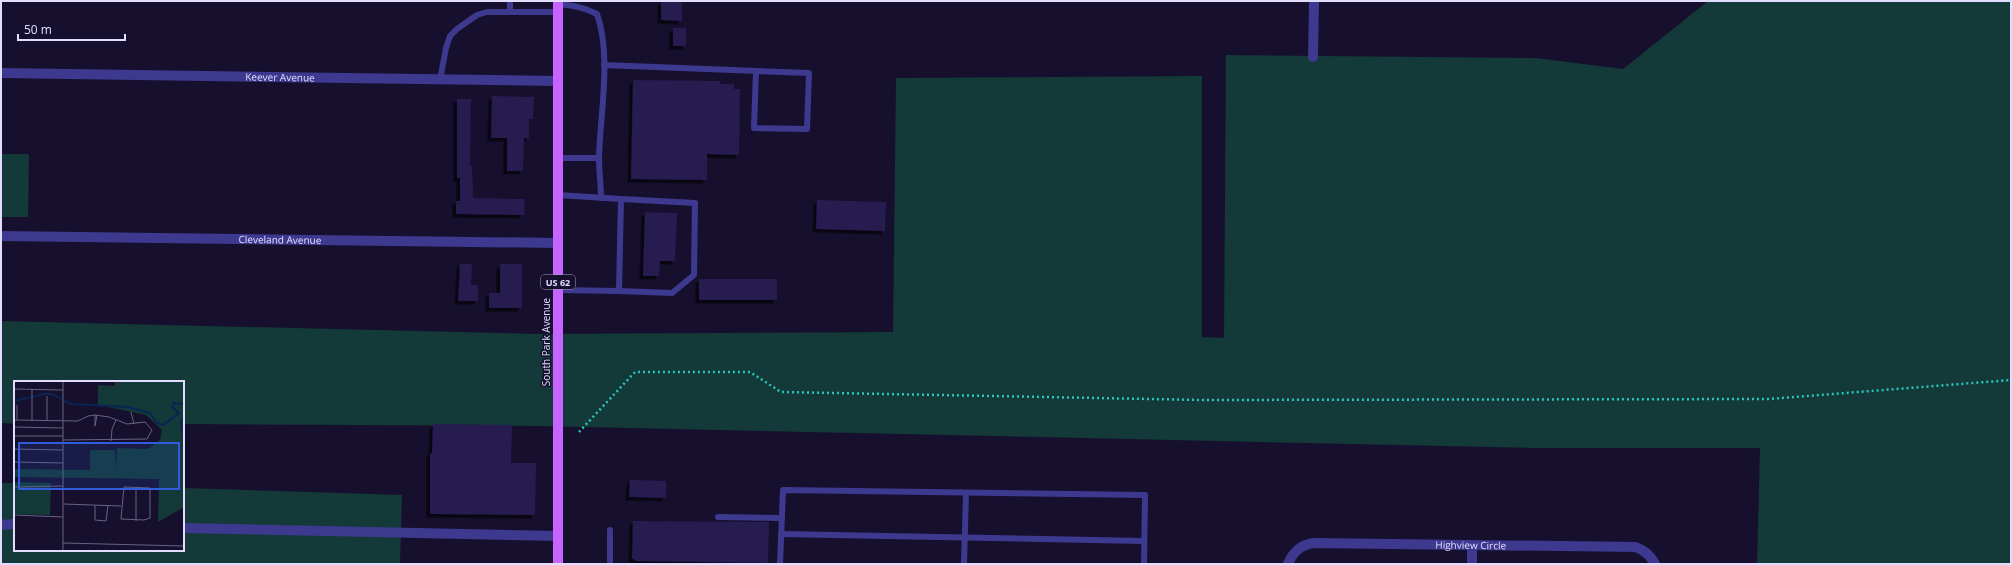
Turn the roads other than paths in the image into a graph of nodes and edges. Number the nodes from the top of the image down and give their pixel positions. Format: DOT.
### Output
graph roads {
  1 [pos="510,1"];
  2 [pos="1314,1"];
  3 [pos="558,6"];
  4 [pos="510,12"];
  5 [pos="1313,56"];
  6 [pos="604,65"];
  7 [pos="756,71"];
  8 [pos="1,73"];
  9 [pos="440,80"];
  10 [pos="558,81"];
  11 [pos="558,158"];
  12 [pos="599,158"];
  13 [pos="558,195"];
  14 [pos="601,198"];
  15 [pos="621,199"];
  16 [pos="1,236"];
  17 [pos="558,243"];
  18 [pos="558,290"];
  19 [pos="619,291"];
  20 [pos="966,493"];
  21 [pos="718,517"];
  22 [pos="782,518"];
  23 [pos="14,524"];
  24 [pos="1,525"];
  25 [pos="184,528"];
  26 [pos="610,530"];
  27 [pos="781,534"];
  28 [pos="558,536"];
  29 [pos="965,537"];
  30 [pos="1144,541"];
  31 [pos="1472,545"];
  32 [pos="558,564"];
  33 [pos="610,564"];
  34 [pos="780,564"];
  35 [pos="964,564"];
  36 [pos="1144,564"];
  37 [pos="1288,564"];
  38 [pos="1472,564"];
  39 [pos="1655,564"];
  1 -- 4 [label="lane"];
  2 -- 5 [label="street"];
  3 -- 4 [label="lane"];
  3 -- 6 [label="lane"];
  3 -- 10 [label="main road, South Park Avenue / US 62"];
  4 -- 9 [label="lane"];
  6 -- 7 [label="lane"];
  6 -- 12 [label="lane"];
  7 -- 7 [label="lane"];
  8 -- 9 [label="street, Keever Avenue"];
  9 -- 10 [label="street, Keever Avenue"];
  10 -- 11 [label="main road, South Park Avenue / US 62"];
  11 -- 12 [label="lane"];
  11 -- 13 [label="main road, South Park Avenue / US 62"];
  12 -- 14 [label="lane"];
  13 -- 14 [label="lane"];
  13 -- 17 [label="main road, South Park Avenue / US 62"];
  14 -- 15 [label="lane"];
  15 -- 19 [label="lane"];
  15 -- 19 [label="lane"];
  16 -- 17 [label="street, Cleveland Avenue"];
  17 -- 18 [label="main road, South Park Avenue / US 62"];
  18 -- 19 [label="lane"];
  18 -- 28 [label="main road, South Park Avenue / US 62"];
  20 -- 22 [label="lane"];
  20 -- 29 [label="lane"];
  20 -- 30 [label="lane"];
  21 -- 22 [label="lane"];
  22 -- 27 [label="lane"];
  23 -- 24 [label="street"];
  25 -- 28 [label="street"];
  26 -- 33 [label="lane"];
  27 -- 29 [label="lane"];
  27 -- 34 [label="lane"];
  28 -- 32 [label="main road, South Park Avenue / US 62"];
  29 -- 30 [label="lane"];
  29 -- 35 [label="lane"];
  30 -- 36 [label="lane"];
  31 -- 37 [label="street, Highview Circle"];
  31 -- 38 [label="street"];
  31 -- 39 [label="street, Highview Circle"];
}
